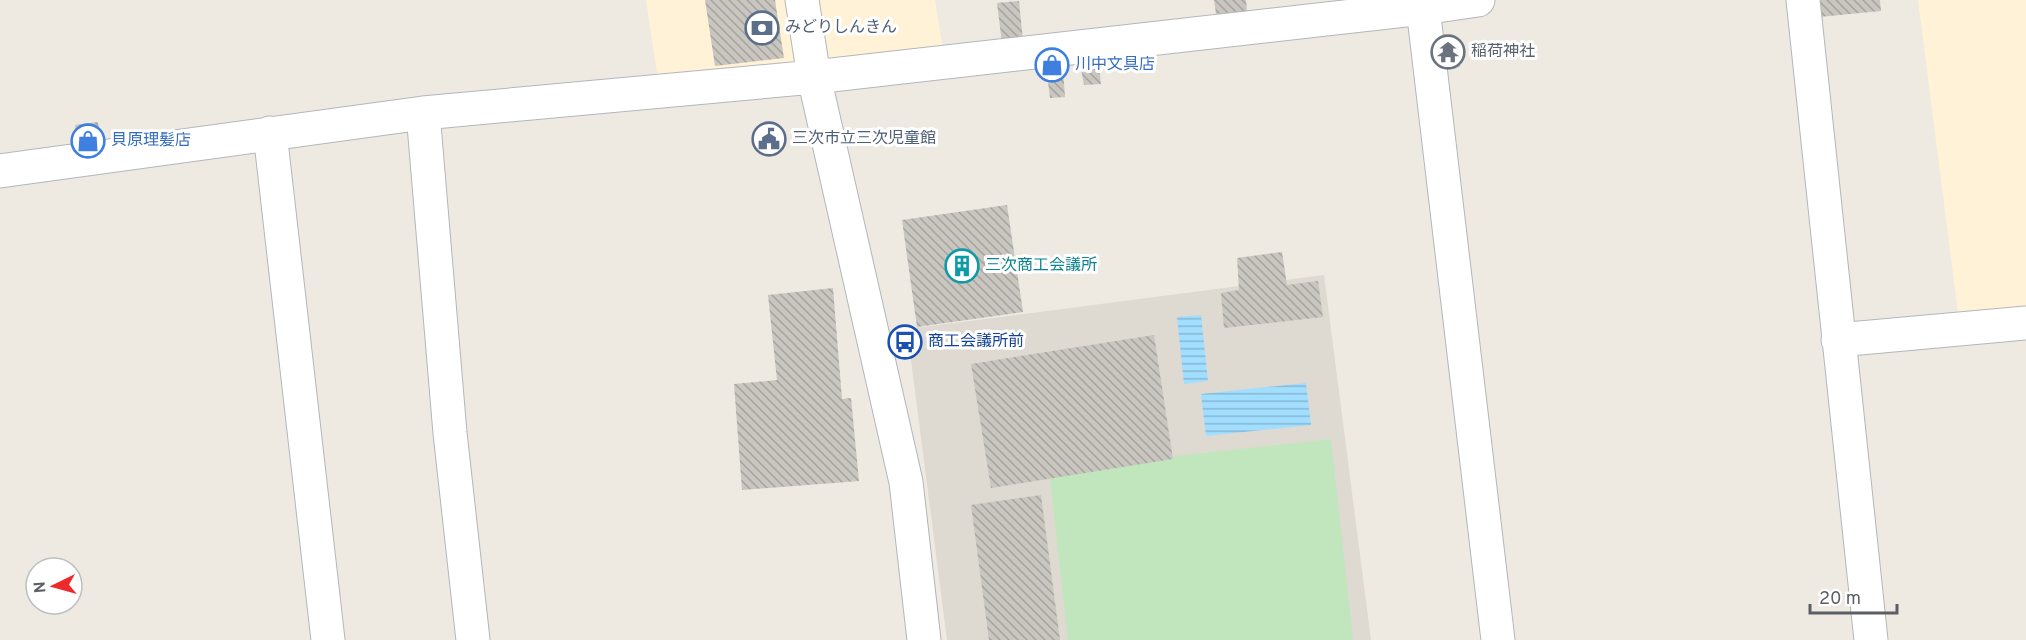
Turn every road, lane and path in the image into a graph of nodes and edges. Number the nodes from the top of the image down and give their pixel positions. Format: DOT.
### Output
graph roads {
  1 [pos="802,0"];
  2 [pos="1478,0"];
  3 [pos="1803,0"];
  4 [pos="1423,8"];
  5 [pos="814,77"];
  6 [pos="423,113"];
  7 [pos="270,133"];
  8 [pos="0,171"];
  9 [pos="2026,323"];
  10 [pos="1838,340"];
  11 [pos="328,640"];
  12 [pos="473,640"];
  13 [pos="924,640"];
  14 [pos="1498,640"];
  15 [pos="1871,640"];
  1 -- 5 [label="street"];
  2 -- 4 [label="street"];
  3 -- 10 [label="street"];
  4 -- 5 [label="street"];
  4 -- 14 [label="street"];
  5 -- 6 [label="street"];
  5 -- 13 [label="street"];
  6 -- 7 [label="street"];
  6 -- 12 [label="street"];
  7 -- 8 [label="street"];
  7 -- 11 [label="street"];
  9 -- 10 [label="street"];
  10 -- 15 [label="street"];
}
